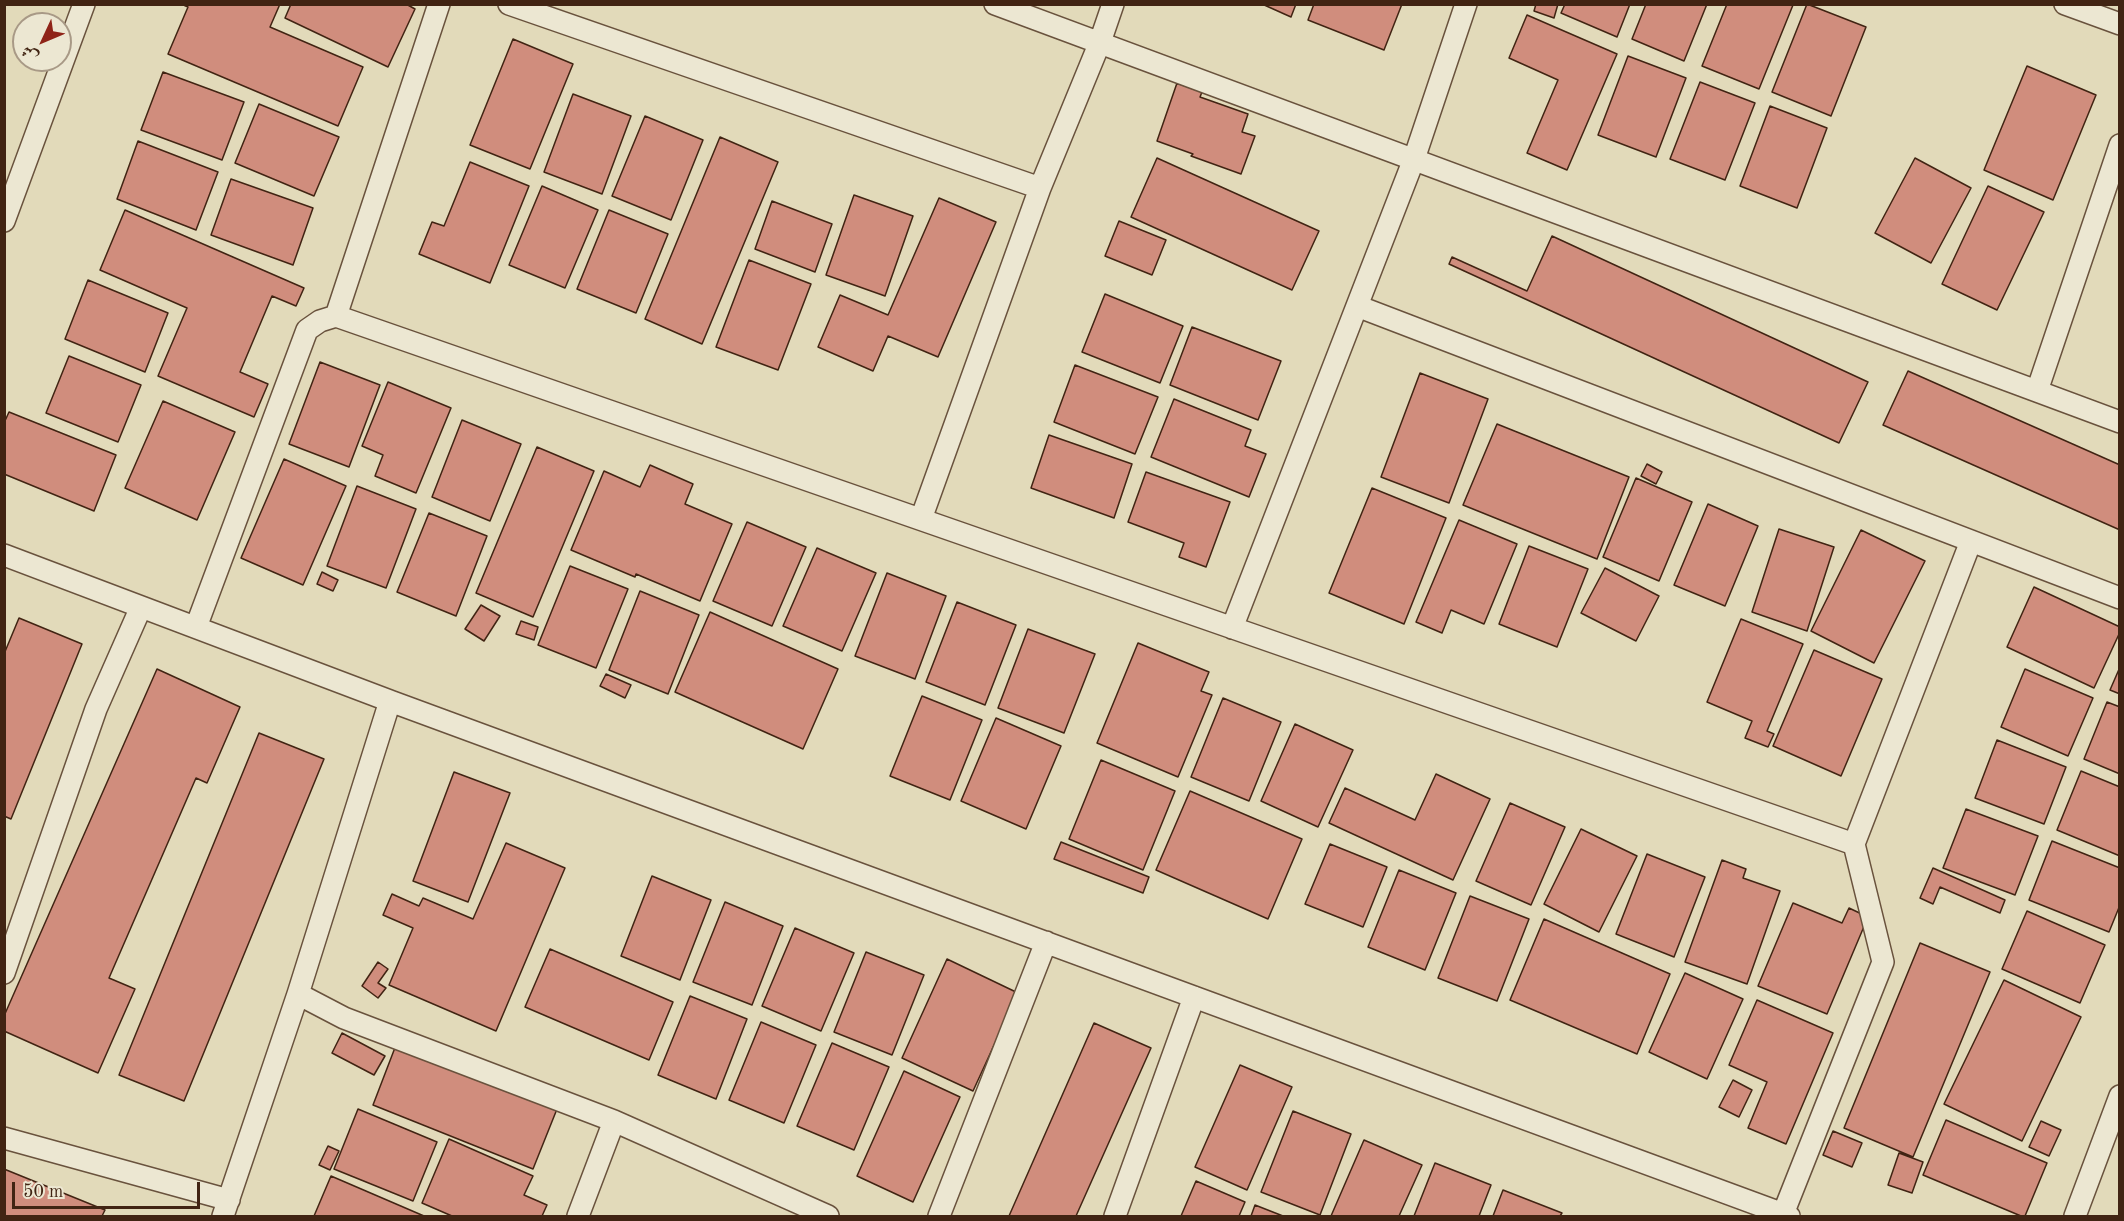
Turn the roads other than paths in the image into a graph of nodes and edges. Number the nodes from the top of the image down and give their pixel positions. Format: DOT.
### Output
graph roads {
  1 [pos="84,4"];
  2 [pos="439,4"];
  3 [pos="509,4"];
  4 [pos="995,4"];
  5 [pos="1113,4"];
  6 [pos="1466,4"];
  7 [pos="2065,4"];
  8 [pos="2120,24"];
  9 [pos="1100,42"];
  10 [pos="2120,145"];
  11 [pos="1414,159"];
  12 [pos="1040,188"];
  13 [pos="5,220"];
  14 [pos="1357,306"];
  15 [pos="336,316"];
  16 [pos="2037,391"];
  17 [pos="2120,422"];
  18 [pos="921,519"];
  19 [pos="1971,541"];
  20 [pos="4,555"];
  21 [pos="2120,598"];
  22 [pos="141,607"];
  23 [pos="196,627"];
  24 [pos="1232,628"];
  25 [pos="390,701"];
  26 [pos="1854,844"];
  27 [pos="1046,942"];
  28 [pos="4,973"];
  29 [pos="298,994"];
  30 [pos="1194,997"];
  31 [pos="2120,1096"];
  32 [pos="614,1121"];
  33 [pos="4,1138"];
  34 [pos="226,1208"];
  35 [pos="1786,1215"];
  36 [pos="578,1216"];
  37 [pos="828,1216"];
  38 [pos="939,1216"];
  39 [pos="1115,1216"];
  40 [pos="2075,1216"];
  1 -- 13 [label="street"];
  2 -- 15 [label="street"];
  3 -- 12 [label="street"];
  4 -- 9 [label="street"];
  5 -- 9 [label="street"];
  6 -- 11 [label="street"];
  7 -- 8 [label="street"];
  9 -- 11 [label="street"];
  9 -- 12 [label="street"];
  10 -- 16 [label="street"];
  11 -- 14 [label="street"];
  11 -- 16 [label="street"];
  12 -- 18 [label="street"];
  14 -- 19 [label="street"];
  14 -- 24 [label="street"];
  15 -- 18 [label="street"];
  15 -- 23 [label="street"];
  16 -- 17 [label="street"];
  18 -- 24 [label="street"];
  19 -- 21 [label="street"];
  19 -- 26 [label="street"];
  20 -- 22 [label="street"];
  22 -- 23 [label="street"];
  22 -- 28 [label="street"];
  23 -- 25 [label="street"];
  24 -- 26 [label="street"];
  25 -- 27 [label="street"];
  25 -- 29 [label="street"];
  26 -- 35 [label="street"];
  27 -- 30 [label="street"];
  27 -- 38 [label="street"];
  29 -- 32 [label="street"];
  29 -- 34 [label="street"];
  30 -- 35 [label="street"];
  30 -- 39 [label="street"];
  31 -- 40 [label="street"];
  32 -- 36 [label="street"];
  32 -- 37 [label="street"];
  33 -- 34 [label="street"];
}
